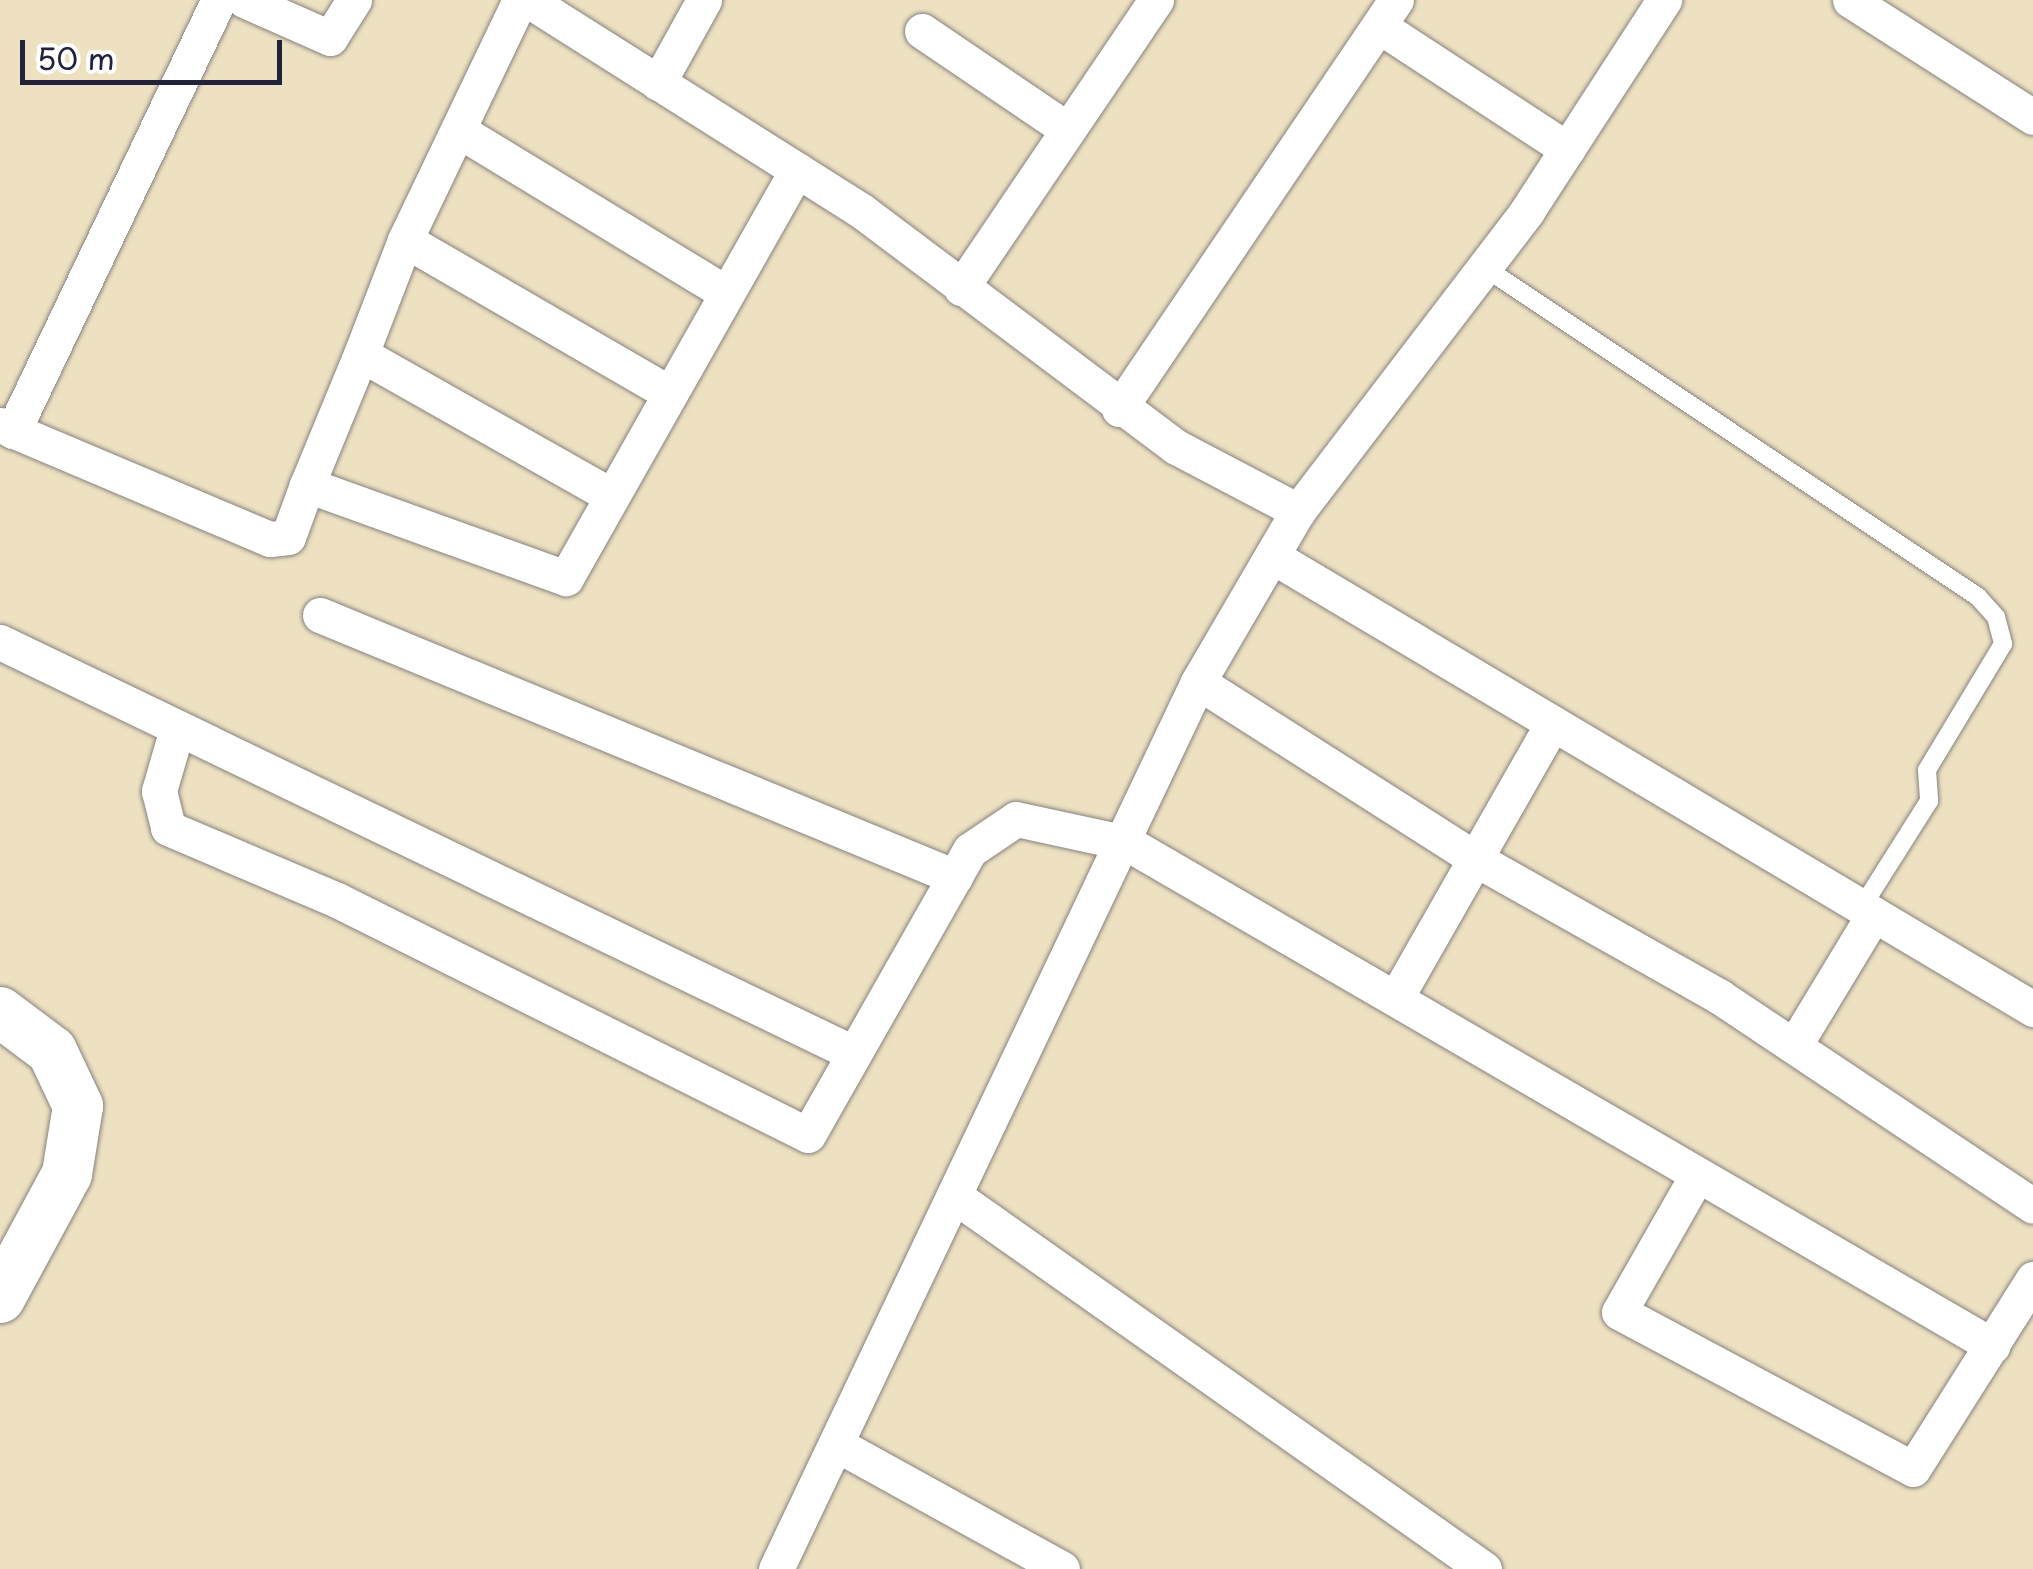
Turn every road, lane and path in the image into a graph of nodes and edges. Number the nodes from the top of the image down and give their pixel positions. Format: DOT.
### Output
graph roads {
  1 [pos="219,0"];
  2 [pos="244,0"];
  3 [pos="354,0"];
  4 [pos="520,0"];
  5 [pos="528,0"];
  6 [pos="704,0"];
  7 [pos="1156,0"];
  8 [pos="1664,0"];
  9 [pos="1850,0"];
  10 [pos="1387,13"];
  11 [pos="922,31"];
  12 [pos="658,83"];
  13 [pos="2033,117"];
  14 [pos="458,130"];
  15 [pos="1068,130"];
  16 [pos="1567,149"];
  17 [pos="796,170"];
  18 [pos="405,240"];
  19 [pos="1484,267"];
  20 [pos="961,288"];
  21 [pos="726,293"];
  22 [pos="361,354"];
  23 [pos="669,393"];
  24 [pos="1120,409"];
  25 [pos="6,428"];
  26 [pos="308,485"];
  27 [pos="610,495"];
  28 [pos="1298,511"];
  29 [pos="1272,556"];
  30 [pos="320,615"];
  31 [pos="0,642"];
  32 [pos="1198,682"];
  33 [pos="1552,723"];
  34 [pos="178,729"];
  35 [pos="1127,843"];
  36 [pos="1479,861"];
  37 [pos="955,878"];
  38 [pos="1868,911"];
  39 [pos="1397,996"];
  40 [pos="2033,1008"];
  41 [pos="0,1012"];
  42 [pos="1794,1046"];
  43 [pos="853,1053"];
  44 [pos="1695,1179"];
  45 [pos="956,1197"];
  46 [pos="2033,1206"];
  47 [pos="2033,1279"];
  48 [pos="0,1298"];
  49 [pos="1993,1346"];
  50 [pos="836,1444"];
  51 [pos="776,1569"];
  52 [pos="1062,1569"];
  53 [pos="1484,1569"];
  1 -- 25 [label="street"];
  2 -- 3 [label="street"];
  4 -- 14 [label="street"];
  5 -- 12 [label="street"];
  6 -- 12 [label="street"];
  7 -- 15 [label="street"];
  8 -- 16 [label="street"];
  9 -- 13 [label="street"];
  10 -- 16 [label="street"];
  10 -- 24 [label="street"];
  11 -- 15 [label="street"];
  12 -- 17 [label="street"];
  14 -- 18 [label="street"];
  14 -- 21 [label="street"];
  15 -- 20 [label="street"];
  16 -- 19 [label="street"];
  17 -- 20 [label="street"];
  17 -- 21 [label="street"];
  18 -- 22 [label="street"];
  18 -- 23 [label="street"];
  19 -- 28 [label="street"];
  19 -- 38 [label="lane"];
  20 -- 24 [label="street"];
  21 -- 23 [label="street"];
  22 -- 26 [label="street"];
  22 -- 27 [label="street"];
  23 -- 27 [label="street"];
  24 -- 28 [label="street"];
  25 -- 26 [label="street"];
  26 -- 27 [label="street"];
  28 -- 29 [label="street"];
  29 -- 32 [label="street"];
  29 -- 33 [label="street"];
  30 -- 37 [label="street"];
  31 -- 34 [label="street"];
  32 -- 35 [label="street"];
  32 -- 36 [label="street"];
  33 -- 36 [label="street"];
  33 -- 38 [label="street"];
  34 -- 43 [label="street"];
  34 -- 43 [label="street"];
  35 -- 37 [label="street"];
  35 -- 39 [label="street"];
  35 -- 45 [label="street"];
  36 -- 39 [label="street"];
  36 -- 42 [label="street"];
  37 -- 43 [label="street"];
  38 -- 40 [label="street"];
  38 -- 42 [label="street"];
  39 -- 44 [label="street"];
  41 -- 48 [label="street"];
  42 -- 46 [label="street"];
  44 -- 49 [label="street"];
  44 -- 49 [label="street"];
  45 -- 50 [label="street"];
  45 -- 53 [label="street"];
  47 -- 49 [label="street"];
  50 -- 51 [label="street"];
  50 -- 52 [label="street"];
}
